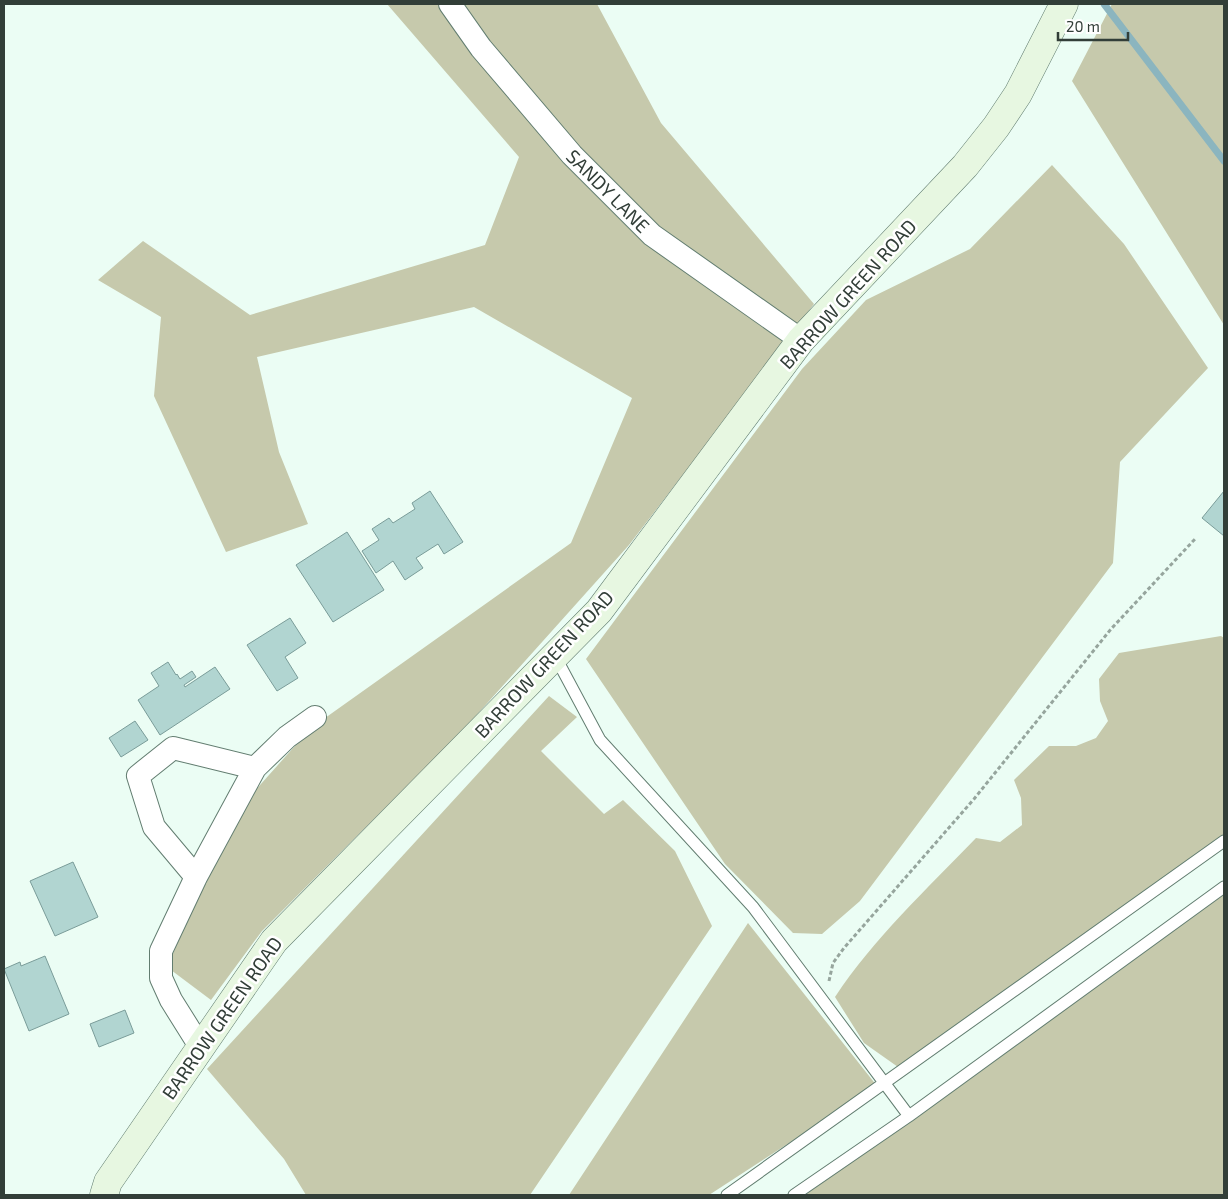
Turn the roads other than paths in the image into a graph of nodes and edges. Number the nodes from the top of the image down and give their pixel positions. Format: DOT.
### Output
graph roads {
  1 [pos="450,4"];
  2 [pos="1064,4"];
  3 [pos="801,340"];
  4 [pos="555,656"];
  5 [pos="315,717"];
  6 [pos="255,768"];
  7 [pos="1224,841"];
  8 [pos="196,877"];
  9 [pos="1224,888"];
  10 [pos="201,1048"];
  11 [pos="884,1082"];
  12 [pos="909,1116"];
  13 [pos="104,1195"];
  14 [pos="727,1195"];
  15 [pos="794,1195"];
  1 -- 3 [label="street, SANDY LANE"];
  2 -- 3 [label="street, BARROW GREEN ROAD"];
  3 -- 4 [label="street, BARROW GREEN ROAD"];
  4 -- 10 [label="street, BARROW GREEN ROAD"];
  4 -- 11 [label="lane"];
  5 -- 6 [label="street"];
  6 -- 8 [label="street"];
  6 -- 8 [label="street"];
  7 -- 11 [label="lane"];
  8 -- 10 [label="street"];
  9 -- 12 [label="lane"];
  10 -- 13 [label="street, BARROW GREEN ROAD"];
  11 -- 12 [label="lane"];
  11 -- 14 [label="lane"];
  12 -- 15 [label="lane"];
}
